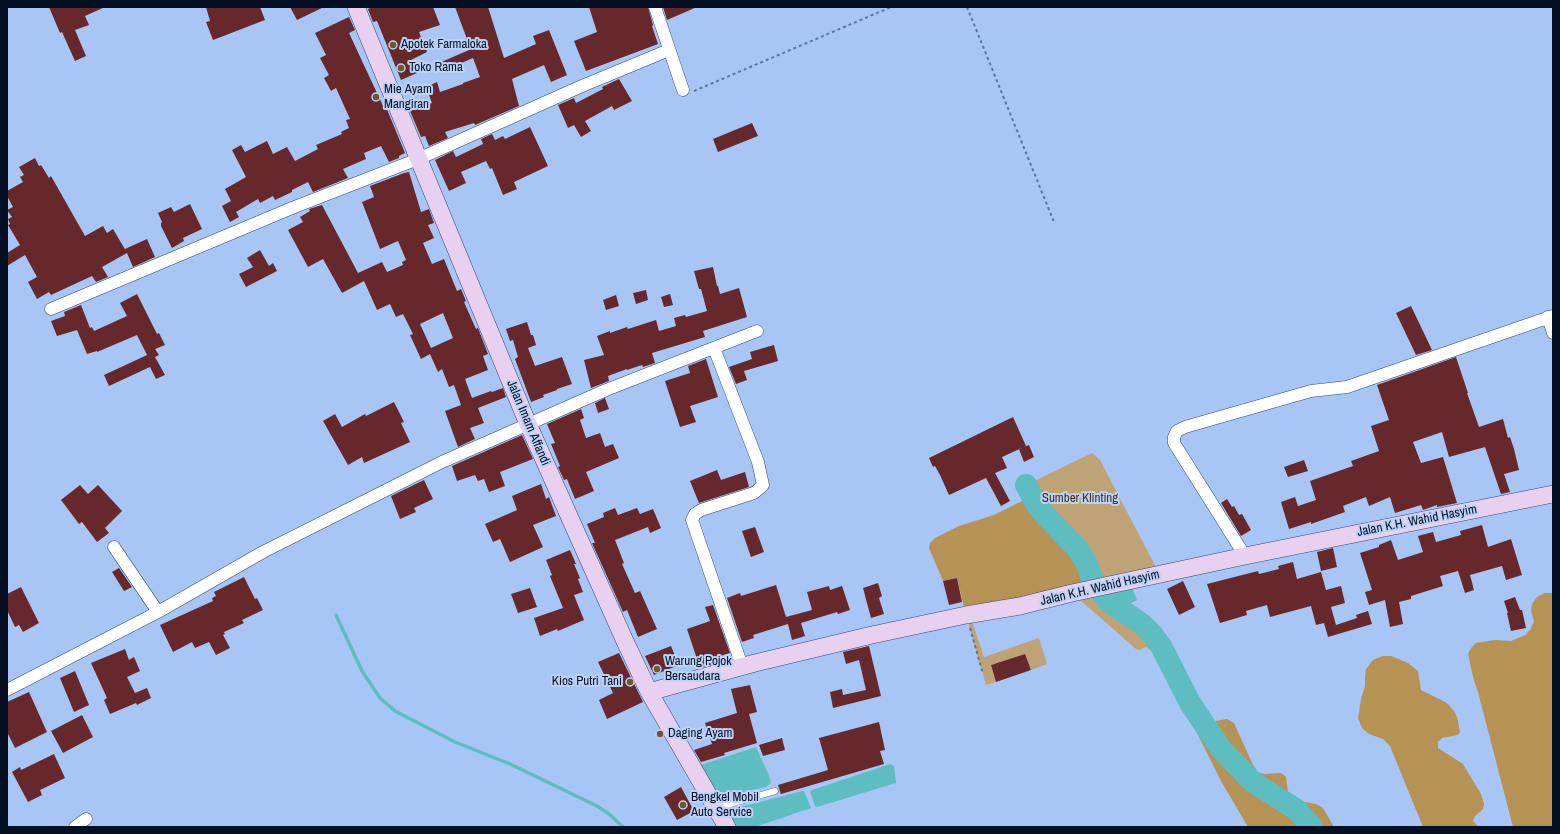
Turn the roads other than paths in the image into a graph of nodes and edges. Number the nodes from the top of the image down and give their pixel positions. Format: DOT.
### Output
graph roads {
  1 [pos="356,7"];
  2 [pos="655,7"];
  3 [pos="669,50"];
  4 [pos="683,90"];
  5 [pos="418,159"];
  6 [pos="50,309"];
  7 [pos="1550,316"];
  8 [pos="758,331"];
  9 [pos="1553,332"];
  10 [pos="714,348"];
  11 [pos="528,424"];
  12 [pos="1553,494"];
  13 [pos="114,547"];
  14 [pos="1245,556"];
  15 [pos="158,612"];
  16 [pos="742,666"];
  17 [pos="7,690"];
  18 [pos="649,692"];
  19 [pos="775,791"];
  20 [pos="715,808"];
  21 [pos="86,819"];
  22 [pos="75,827"];
  23 [pos="727,827"];
  1 -- 5 [label="street, Jalan Imam Affandi"];
  2 -- 3 [label="street"];
  3 -- 4 [label="street"];
  3 -- 5 [label="street"];
  5 -- 6 [label="street"];
  5 -- 11 [label="street, Jalan Imam Affandi"];
  7 -- 9 [label="street"];
  7 -- 14 [label="street"];
  8 -- 10 [label="street"];
  10 -- 11 [label="street"];
  10 -- 16 [label="street"];
  11 -- 15 [label="street"];
  11 -- 18 [label="street, Jalan Imam Affandi"];
  12 -- 14 [label="street, Jalan K.H. Wahid Hasyim"];
  13 -- 15 [label="street"];
  14 -- 16 [label="street, Jalan K.H. Wahid Hasyim"];
  15 -- 17 [label="street"];
  16 -- 18 [label="street, Jalan K.H. Wahid Hasyim"];
  18 -- 20 [label="street, Jalan Imam Affandi"];
  19 -- 20 [label="lane"];
  20 -- 23 [label="street, Jalan Imam Affandi"];
  21 -- 22 [label="street"];
}
